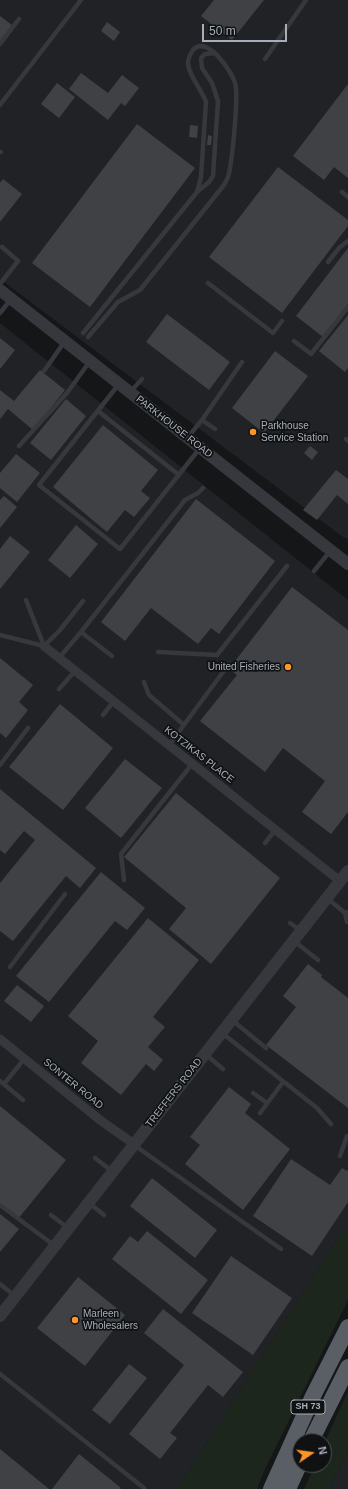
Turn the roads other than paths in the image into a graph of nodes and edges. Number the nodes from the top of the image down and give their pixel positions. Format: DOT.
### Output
graph roads {
  1 [pos="81,0"];
  2 [pos="306,0"];
  3 [pos="19,19"];
  4 [pos="0,44"];
  5 [pos="215,53"];
  6 [pos="265,59"];
  7 [pos="0,105"];
  8 [pos="197,192"];
  9 [pos="342,192"];
  10 [pos="348,197"];
  11 [pos="348,242"];
  12 [pos="2,247"];
  13 [pos="328,262"];
  14 [pos="208,283"];
  15 [pos="0,284"];
  16 [pos="0,290"];
  17 [pos="11,299"];
  18 [pos="348,307"];
  19 [pos="0,313"];
  20 [pos="282,321"];
  21 [pos="83,333"];
  22 [pos="88,337"];
  23 [pos="294,341"];
  24 [pos="65,342"];
  25 [pos="90,361"];
  26 [pos="242,362"];
  27 [pos="44,371"];
  28 [pos="142,379"];
  29 [pos="119,384"];
  30 [pos="130,392"];
  31 [pos="98,411"];
  32 [pos="202,420"];
  33 [pos="215,429"];
  34 [pos="187,438"];
  35 [pos="19,446"];
  36 [pos="200,447"];
  37 [pos="179,475"];
  38 [pos="203,488"];
  39 [pos="331,550"];
  40 [pos="348,564"];
  41 [pos="287,566"];
  42 [pos="314,571"];
  43 [pos="26,600"];
  44 [pos="83,601"];
  45 [pos="81,632"];
  46 [pos="0,635"];
  47 [pos="44,646"];
  48 [pos="158,652"];
  49 [pos="112,656"];
  50 [pos="59,658"];
  51 [pos="229,664"];
  52 [pos="75,671"];
  53 [pos="144,682"];
  54 [pos="59,689"];
  55 [pos="114,701"];
  56 [pos="103,716"];
  57 [pos="184,725"];
  58 [pos="28,728"];
  59 [pos="169,745"];
  60 [pos="0,764"];
  61 [pos="192,764"];
  62 [pos="276,829"];
  63 [pos="265,843"];
  64 [pos="348,871"];
  65 [pos="124,880"];
  66 [pos="340,881"];
  67 [pos="66,894"];
  68 [pos="327,898"];
  69 [pos="347,912"];
  70 [pos="348,922"];
  71 [pos="290,923"];
  72 [pos="301,931"];
  73 [pos="294,941"];
  74 [pos="318,960"];
  75 [pos="10,967"];
  76 [pos="232,1020"];
  77 [pos="222,1033"];
  78 [pos="0,1039"];
  79 [pos="266,1048"];
  80 [pos="205,1054"];
  81 [pos="24,1058"];
  82 [pos="223,1069"];
  83 [pos="283,1082"];
  84 [pos="2,1083"];
  85 [pos="253,1093"];
  86 [pos="23,1100"];
  87 [pos="267,1103"];
  88 [pos="260,1112"];
  89 [pos="331,1124"];
  90 [pos="347,1136"];
  91 [pos="134,1144"];
  92 [pos="340,1156"];
  93 [pos="95,1158"];
  94 [pos="112,1172"];
  95 [pos="89,1203"];
  96 [pos="0,1205"];
  97 [pos="104,1214"];
  98 [pos="51,1215"];
  99 [pos="68,1228"];
  100 [pos="55,1246"];
  101 [pos="281,1249"];
  102 [pos="0,1284"];
  103 [pos="15,1296"];
  104 [pos="1,1313"];
  105 [pos="348,1327"];
  106 [pos="348,1367"];
  107 [pos="0,1374"];
  108 [pos="315,1433"];
  109 [pos="295,1473"];
  110 [pos="144,1488"];
  111 [pos="271,1489"];
  112 [pos="288,1489"];
  1 -- 7 [label="lane"];
  2 -- 6 [label="lane"];
  3 -- 4 [label="lane"];
  5 -- 8 [label="lane"];
  5 -- 8 [label="lane"];
  5 -- 22 [label="lane"];
  8 -- 21 [label="lane"];
  9 -- 10 [label="lane"];
  11 -- 13 [label="lane"];
  12 -- 15 [label="lane"];
  14 -- 20 [label="lane"];
  16 -- 17 [label="street, PARKHOUSE ROAD"];
  17 -- 19 [label="lane"];
  17 -- 24 [label="street, PARKHOUSE ROAD"];
  18 -- 23 [label="lane"];
  24 -- 25 [label="street, PARKHOUSE ROAD"];
  24 -- 27 [label="lane"];
  25 -- 29 [label="street, PARKHOUSE ROAD"];
  25 -- 35 [label="lane"];
  26 -- 32 [label="lane"];
  28 -- 30 [label="lane"];
  29 -- 30 [label="street, PARKHOUSE ROAD"];
  29 -- 31 [label="lane"];
  30 -- 34 [label="street, PARKHOUSE ROAD"];
  31 -- 37 [label="lane"];
  31 -- 37 [label="lane"];
  32 -- 33 [label="lane"];
  32 -- 34 [label="lane"];
  34 -- 36 [label="street, PARKHOUSE ROAD"];
  36 -- 37 [label="lane"];
  36 -- 39 [label="street, PARKHOUSE ROAD"];
  38 -- 45 [label="lane"];
  39 -- 40 [label="street, PARKHOUSE ROAD"];
  39 -- 42 [label="lane"];
  41 -- 48 [label="lane"];
  43 -- 47 [label="lane"];
  44 -- 47 [label="lane"];
  45 -- 49 [label="lane"];
  45 -- 50 [label="lane"];
  46 -- 47 [label="lane"];
  47 -- 50 [label="street, KOTZIKAS PLACE"];
  50 -- 52 [label="street, KOTZIKAS PLACE"];
  51 -- 57 [label="lane"];
  52 -- 54 [label="lane"];
  52 -- 55 [label="street, KOTZIKAS PLACE"];
  53 -- 57 [label="lane"];
  55 -- 56 [label="lane"];
  55 -- 59 [label="street, KOTZIKAS PLACE"];
  57 -- 59 [label="lane"];
  58 -- 60 [label="lane"];
  59 -- 61 [label="street, KOTZIKAS PLACE"];
  61 -- 62 [label="street, KOTZIKAS PLACE"];
  61 -- 65 [label="lane"];
  62 -- 63 [label="lane"];
  62 -- 66 [label="street, KOTZIKAS PLACE"];
  64 -- 66 [label="street, TREFFERS ROAD"];
  66 -- 68 [label="street, TREFFERS ROAD"];
  67 -- 75 [label="lane"];
  68 -- 69 [label="lane"];
  68 -- 72 [label="street, TREFFERS ROAD"];
  69 -- 70 [label="lane"];
  71 -- 72 [label="lane"];
  72 -- 73 [label="street, TREFFERS ROAD"];
  73 -- 74 [label="lane"];
  73 -- 76 [label="street, TREFFERS ROAD"];
  76 -- 77 [label="street, TREFFERS ROAD"];
  76 -- 79 [label="lane"];
  77 -- 80 [label="street, TREFFERS ROAD"];
  77 -- 83 [label="lane"];
  78 -- 81 [label="street, SONTER ROAD"];
  80 -- 82 [label="lane"];
  80 -- 91 [label="street, TREFFERS ROAD"];
  81 -- 84 [label="lane"];
  81 -- 91 [label="street, SONTER ROAD"];
  83 -- 87 [label="lane"];
  83 -- 89 [label="lane"];
  84 -- 86 [label="lane"];
  85 -- 87 [label="lane"];
  87 -- 88 [label="lane"];
  90 -- 92 [label="lane"];
  91 -- 94 [label="street, TREFFERS ROAD"];
  91 -- 101 [label="lane"];
  93 -- 94 [label="lane"];
  94 -- 95 [label="street, TREFFERS ROAD"];
  95 -- 97 [label="lane"];
  95 -- 99 [label="street, TREFFERS ROAD"];
  96 -- 100 [label="lane"];
  98 -- 99 [label="lane"];
  99 -- 100 [label="street, TREFFERS ROAD"];
  100 -- 103 [label="street, TREFFERS ROAD"];
  102 -- 103 [label="lane"];
  103 -- 104 [label="street, TREFFERS ROAD"];
  105 -- 111 [label="highway, SH 73"];
  106 -- 108 [label="highway, SH 73"];
  107 -- 110 [label="lane"];
  109 -- 112 [label="highway"];
}
